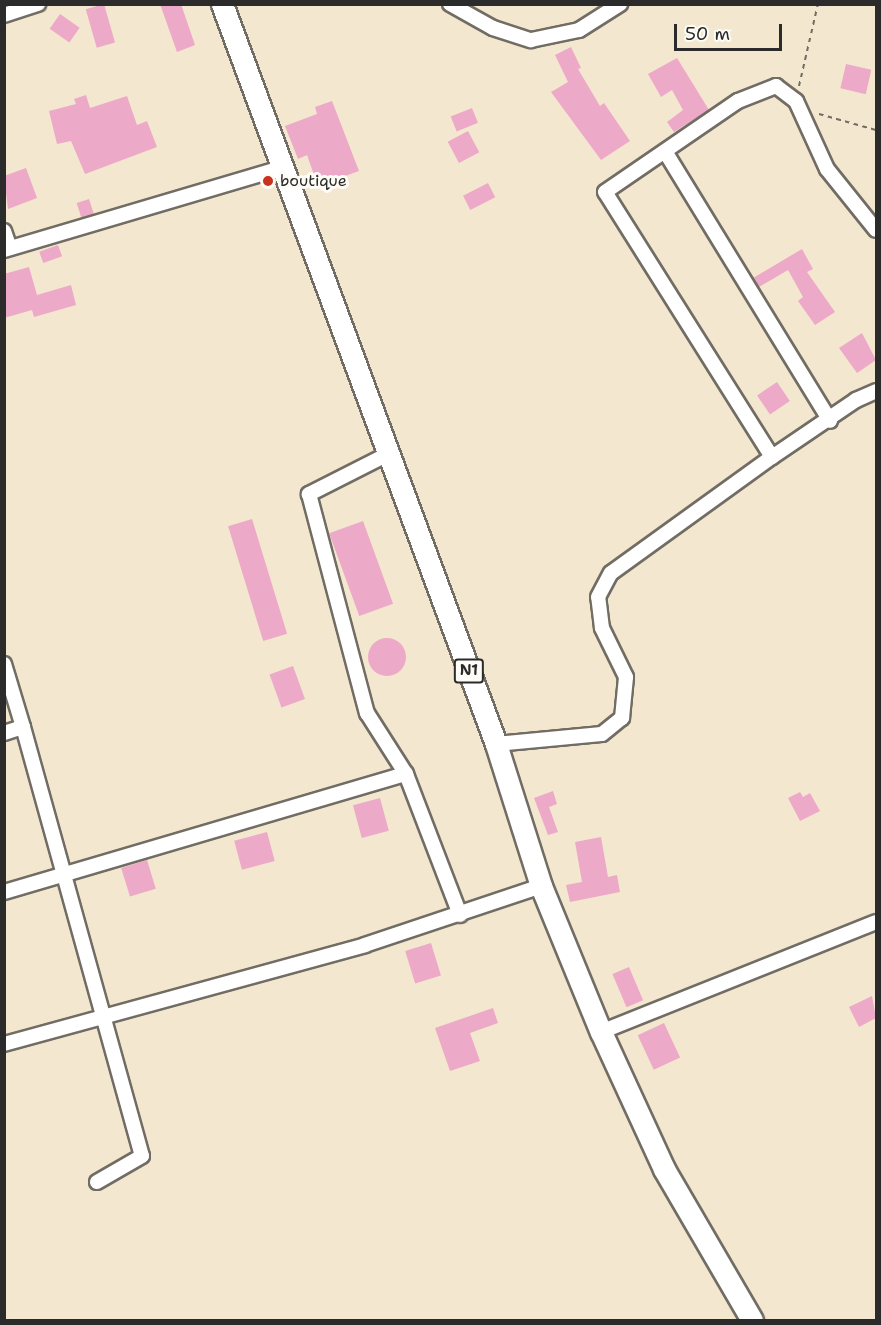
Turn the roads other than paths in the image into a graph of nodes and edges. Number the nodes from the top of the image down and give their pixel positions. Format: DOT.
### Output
graph roads {
  1 [pos="38,4"];
  2 [pos="222,4"];
  3 [pos="450,4"];
  4 [pos="620,4"];
  5 [pos="4,15"];
  6 [pos="666,153"];
  7 [pos="281,168"];
  8 [pos="876,230"];
  9 [pos="4,231"];
  10 [pos="7,249"];
  11 [pos="876,391"];
  12 [pos="830,421"];
  13 [pos="388,454"];
  14 [pos="772,457"];
  15 [pos="4,664"];
  16 [pos="23,727"];
  17 [pos="4,733"];
  18 [pos="496,744"];
  19 [pos="406,774"];
  20 [pos="65,875"];
  21 [pos="541,886"];
  22 [pos="4,892"];
  23 [pos="460,915"];
  24 [pos="876,922"];
  25 [pos="105,1015"];
  26 [pos="601,1032"];
  27 [pos="4,1044"];
  28 [pos="97,1182"];
  29 [pos="752,1320"];
  1 -- 5 [label="street"];
  2 -- 7 [label="highway, N1"];
  3 -- 4 [label="street"];
  6 -- 8 [label="street"];
  6 -- 12 [label="street"];
  6 -- 14 [label="street"];
  7 -- 10 [label="street"];
  7 -- 13 [label="highway, N1"];
  9 -- 10 [label="street"];
  11 -- 12 [label="street"];
  12 -- 14 [label="street"];
  13 -- 18 [label="highway, N1"];
  13 -- 19 [label="street"];
  14 -- 18 [label="street"];
  15 -- 16 [label="street"];
  16 -- 17 [label="street"];
  16 -- 20 [label="street"];
  18 -- 21 [label="highway, N1"];
  19 -- 20 [label="street"];
  19 -- 23 [label="street"];
  20 -- 22 [label="street"];
  20 -- 25 [label="street"];
  21 -- 23 [label="street"];
  21 -- 26 [label="highway, N1"];
  23 -- 25 [label="street"];
  24 -- 26 [label="street"];
  25 -- 27 [label="street"];
  25 -- 28 [label="street"];
  26 -- 29 [label="highway, N1"];
}
